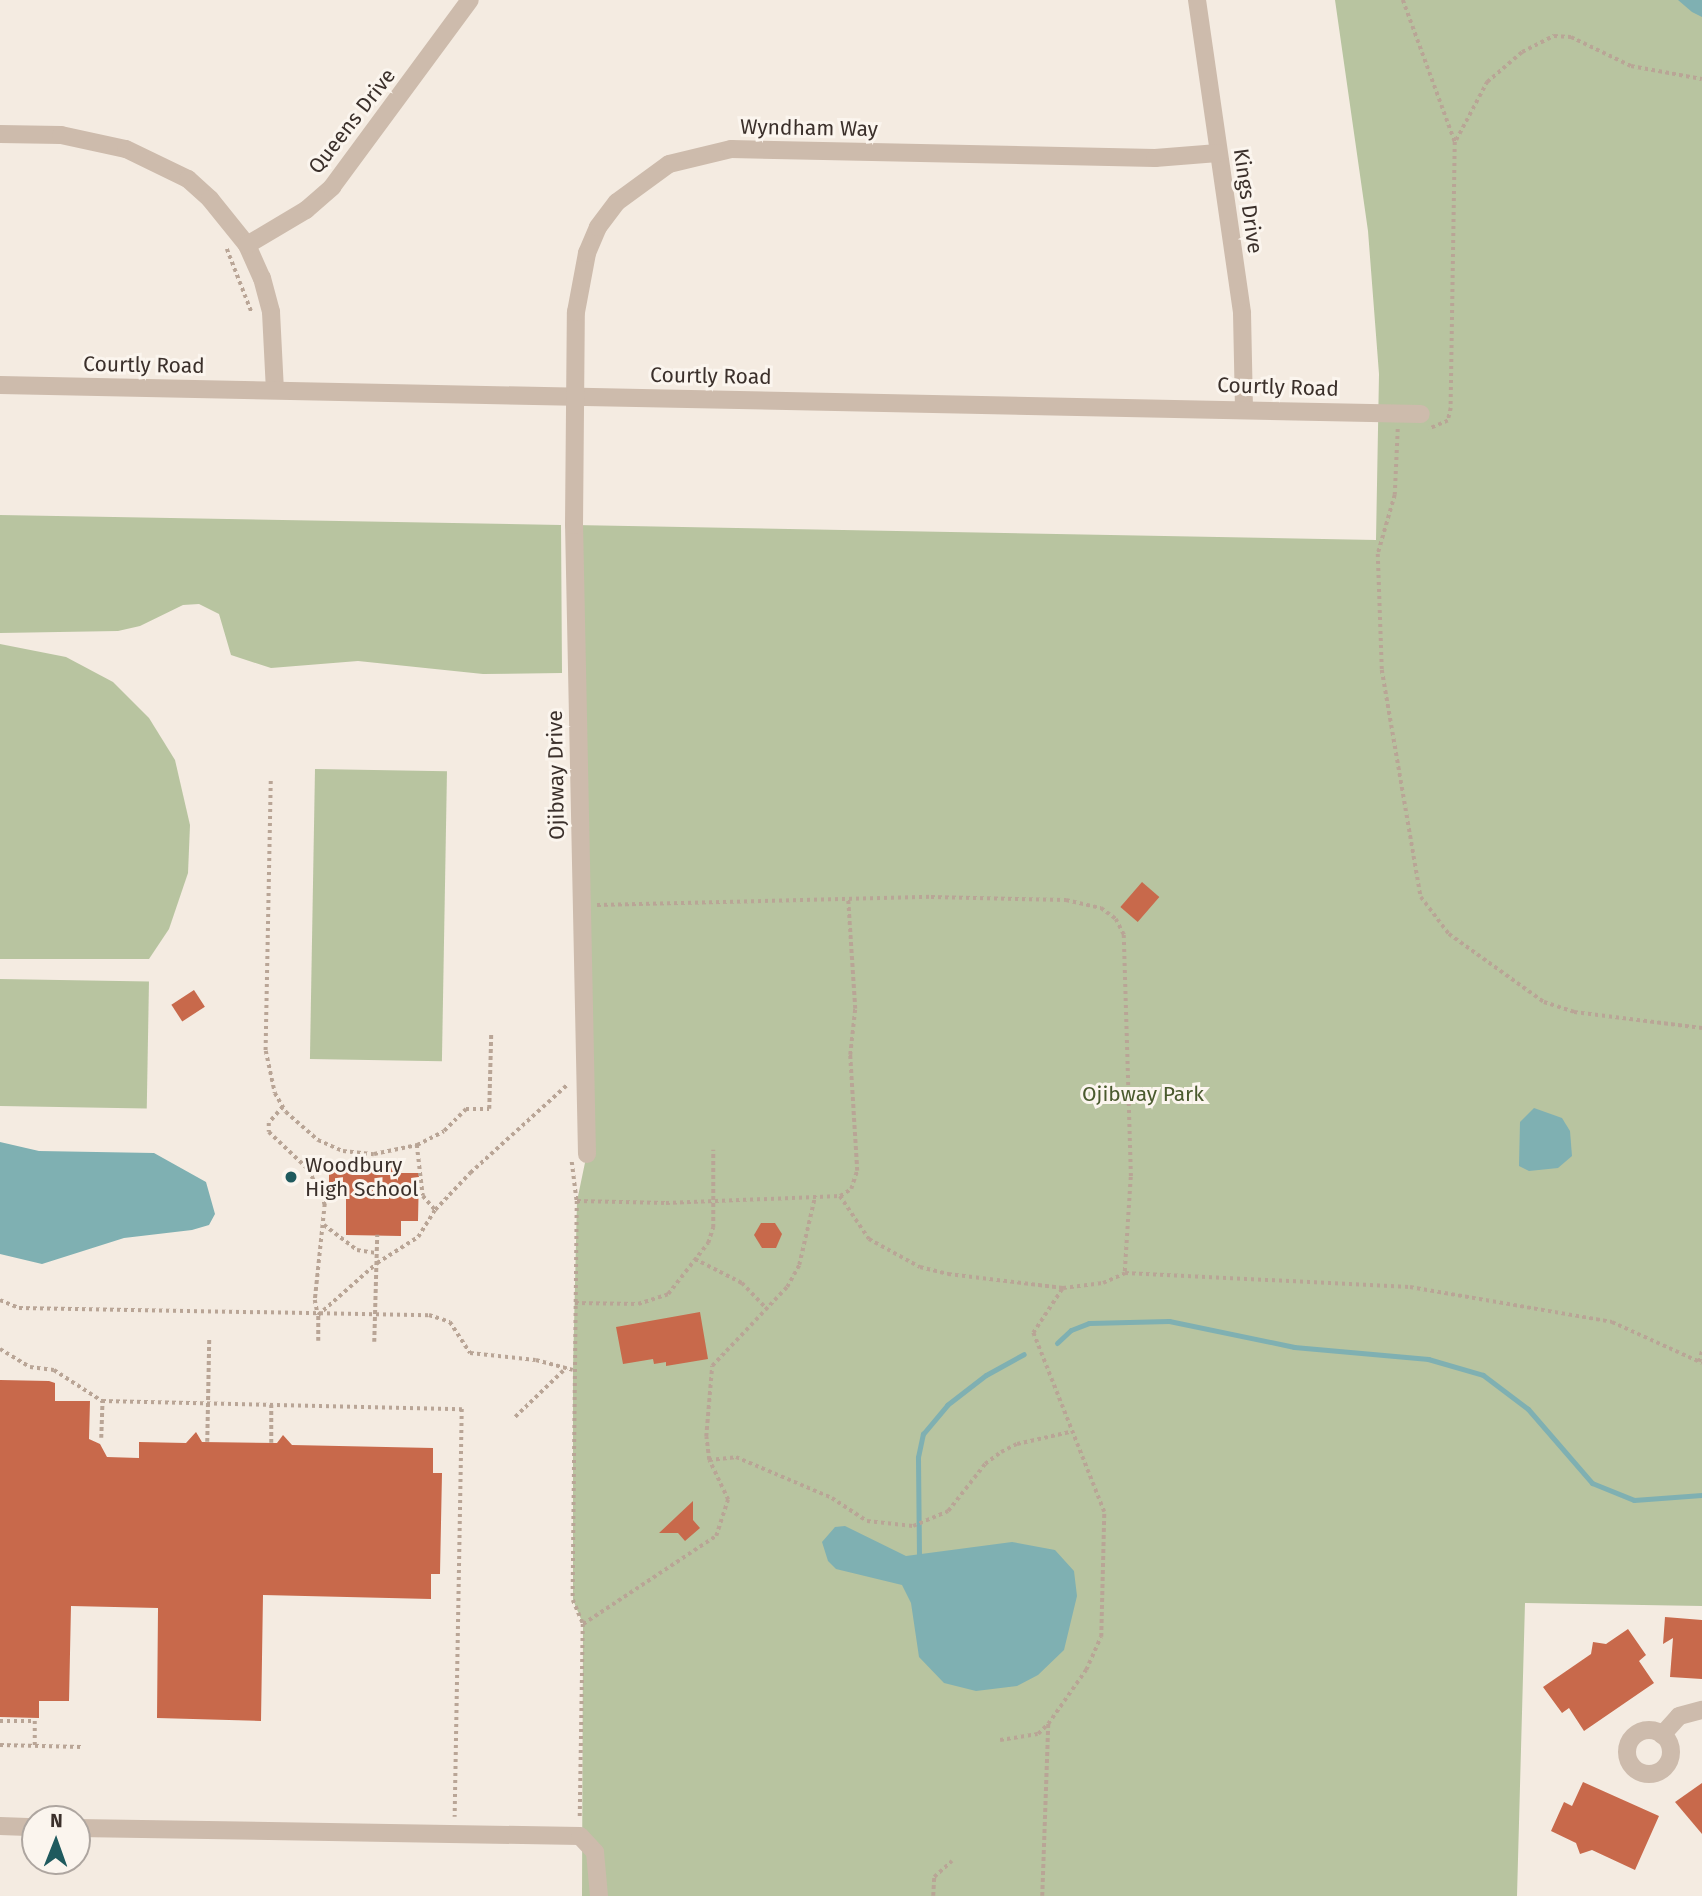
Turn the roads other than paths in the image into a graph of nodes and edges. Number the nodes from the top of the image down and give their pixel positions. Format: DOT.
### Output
graph roads {
  1 [pos="470,0"];
  2 [pos="1197,0"];
  3 [pos="0,134"];
  4 [pos="1218,153"];
  5 [pos="247,245"];
  6 [pos="0,385"];
  7 [pos="275,390"];
  8 [pos="576,396"];
  9 [pos="1244,409"];
  10 [pos="1419,424"];
  11 [pos="587,1154"];
  12 [pos="1702,1710"];
  13 [pos="1662,1735"];
  14 [pos="0,1826"];
  15 [pos="21,1827"];
  16 [pos="91,1828"];
  17 [pos="599,1896"];
  1 -- 5 [label="street, Queens Drive"];
  2 -- 4 [label="street, Kings Drive"];
  3 -- 5 [label="street"];
  4 -- 8 [label="street, Wyndham Way"];
  4 -- 9 [label="street, Kings Drive"];
  5 -- 7 [label="street"];
  6 -- 7 [label="street, Courtly Road"];
  7 -- 8 [label="street, Courtly Road"];
  8 -- 9 [label="street, Courtly Road"];
  8 -- 11 [label="street, Ojibway Drive"];
  9 -- 10 [label="street, Courtly Road"];
  12 -- 13 [label="street"];
  14 -- 15 [label="street"];
  16 -- 17 [label="street"];
}
